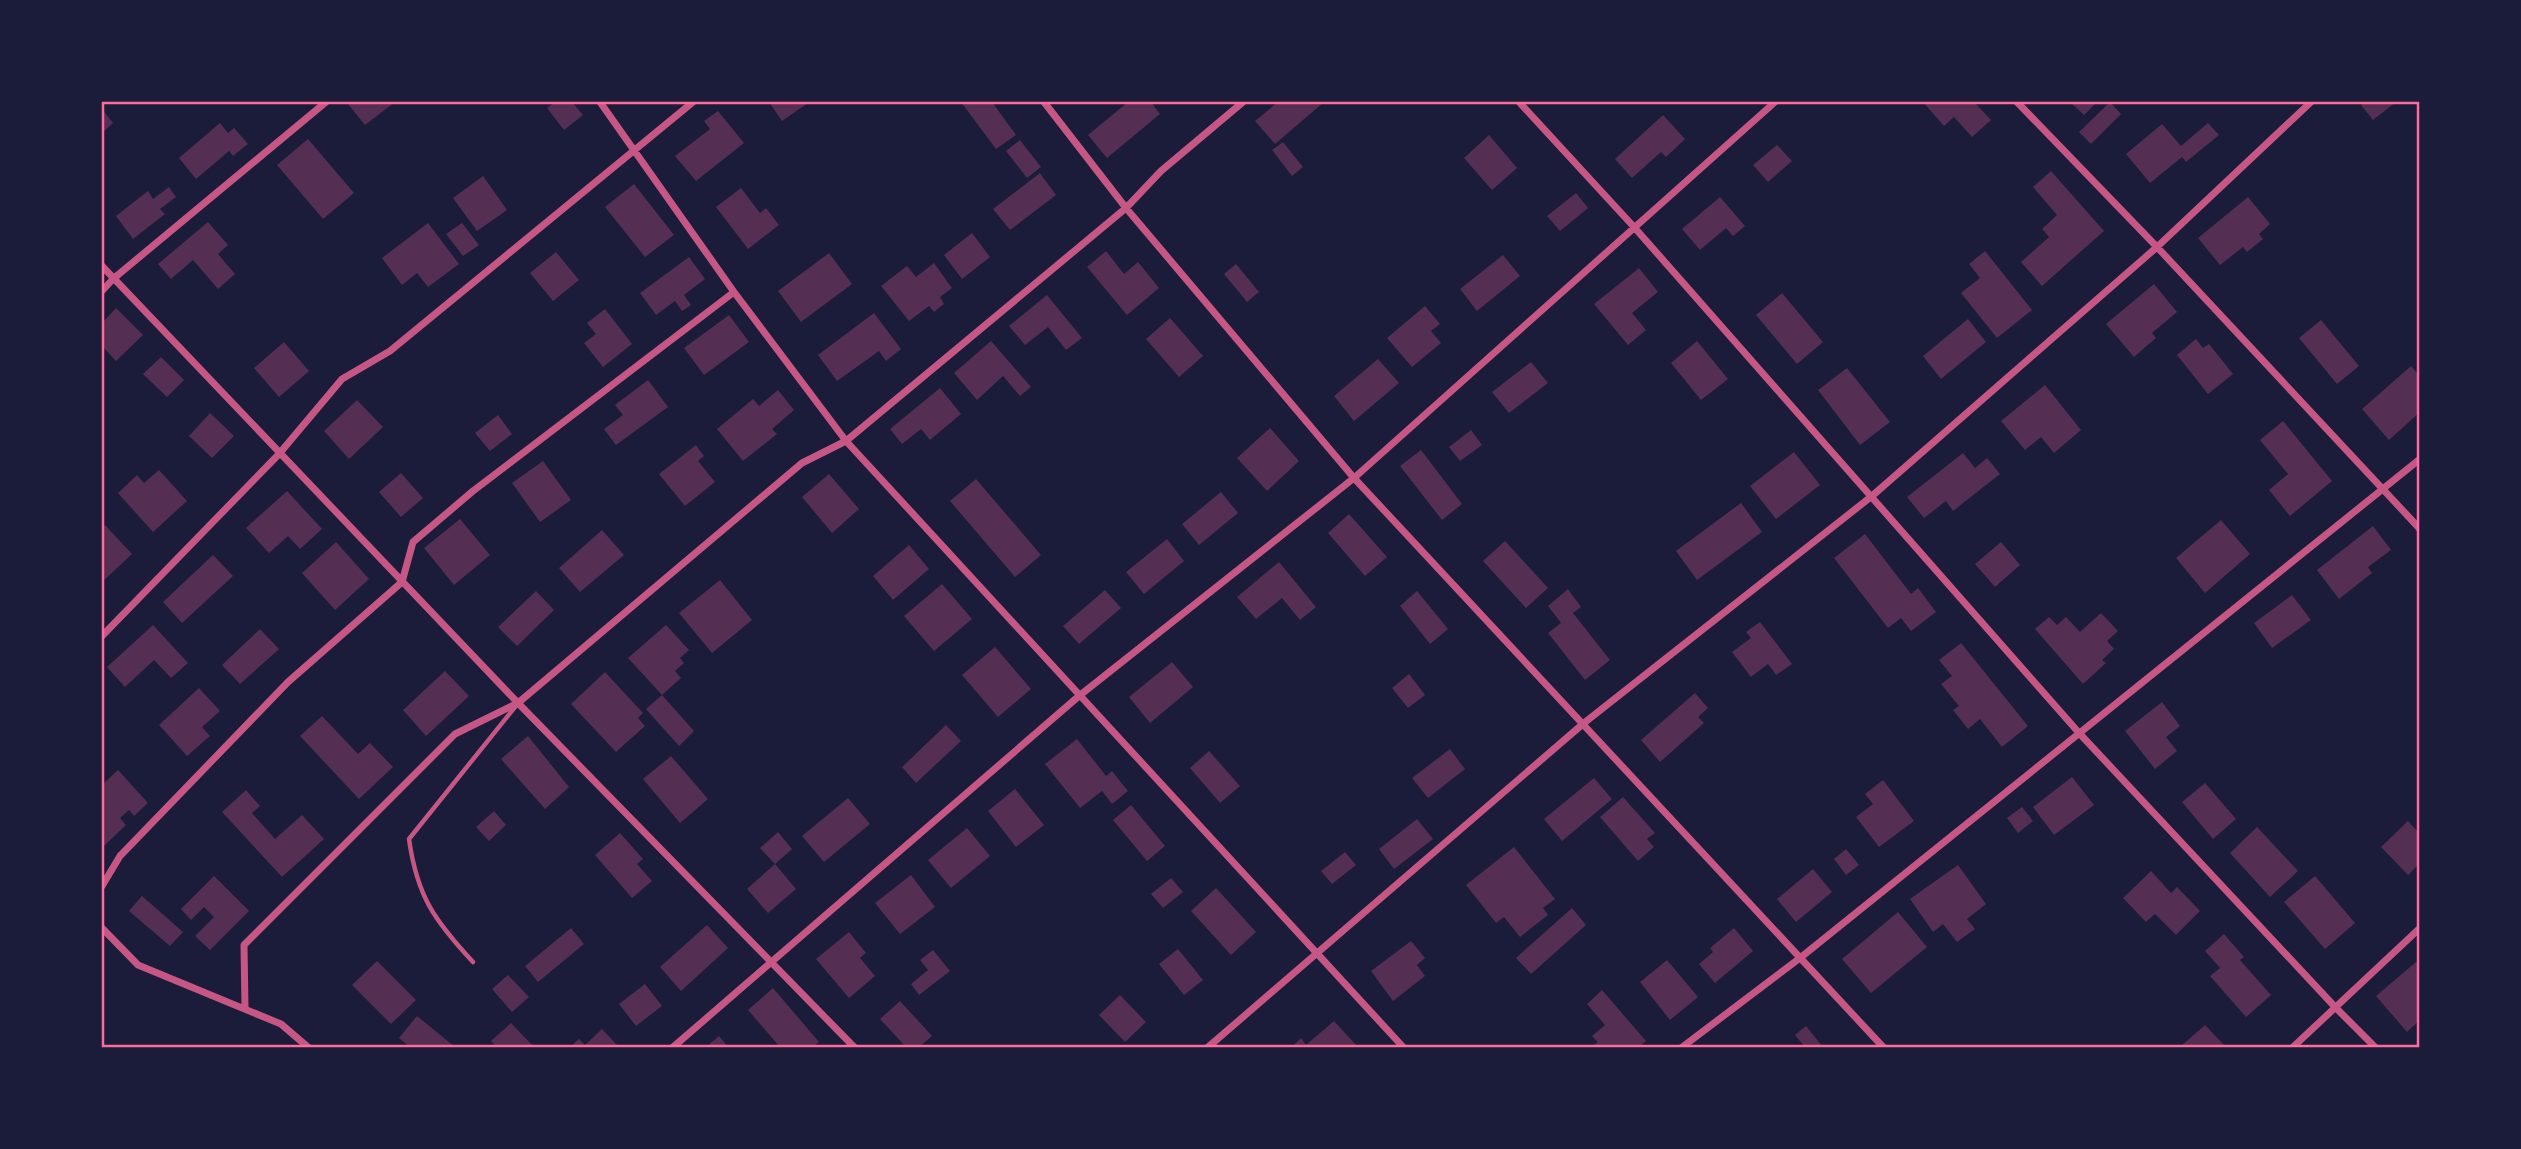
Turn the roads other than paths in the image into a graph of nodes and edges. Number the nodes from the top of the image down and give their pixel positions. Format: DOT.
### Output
graph roads {
  1 [pos="326,102"];
  2 [pos="600,102"];
  3 [pos="693,102"];
  4 [pos="1044,102"];
  5 [pos="1243,102"];
  6 [pos="1519,102"];
  7 [pos="1775,102"];
  8 [pos="2017,102"];
  9 [pos="2311,102"];
  10 [pos="633,151"];
  11 [pos="1126,208"];
  12 [pos="1634,227"];
  13 [pos="2157,247"];
  14 [pos="102,266"];
  15 [pos="113,278"];
  16 [pos="102,291"];
  17 [pos="734,292"];
  18 [pos="846,441"];
  19 [pos="279,454"];
  20 [pos="2420,459"];
  21 [pos="1354,478"];
  22 [pos="2384,490"];
  23 [pos="1872,496"];
  24 [pos="2420,529"];
  25 [pos="402,582"];
  26 [pos="102,636"];
  27 [pos="1079,696"];
  28 [pos="518,703"];
  29 [pos="1584,723"];
  30 [pos="2080,734"];
  31 [pos="102,886"];
  32 [pos="2420,928"];
  33 [pos="102,929"];
  34 [pos="1317,953"];
  35 [pos="1800,958"];
  36 [pos="472,962"];
  37 [pos="772,963"];
  38 [pos="2336,1008"];
  39 [pos="245,1009"];
  40 [pos="309,1048"];
  41 [pos="672,1048"];
  42 [pos="855,1048"];
  43 [pos="1207,1048"];
  44 [pos="1404,1048"];
  45 [pos="1681,1048"];
  46 [pos="1884,1048"];
  47 [pos="2292,1048"];
  48 [pos="2376,1048"];
  1 -- 15 [label="street"];
  2 -- 10 [label="street"];
  3 -- 10 [label="street"];
  4 -- 11 [label="street"];
  5 -- 11 [label="street"];
  6 -- 12 [label="street"];
  7 -- 12 [label="street"];
  8 -- 13 [label="street"];
  9 -- 13 [label="street"];
  10 -- 17 [label="street"];
  10 -- 19 [label="street"];
  11 -- 18 [label="street"];
  11 -- 21 [label="street"];
  12 -- 21 [label="street"];
  12 -- 23 [label="street"];
  13 -- 22 [label="street"];
  13 -- 23 [label="street"];
  14 -- 15 [label="street"];
  15 -- 16 [label="street"];
  15 -- 19 [label="street"];
  17 -- 18 [label="street"];
  17 -- 25 [label="street"];
  18 -- 27 [label="street"];
  18 -- 28 [label="street"];
  19 -- 25 [label="street"];
  19 -- 26 [label="street"];
  20 -- 22 [label="street"];
  21 -- 27 [label="street"];
  21 -- 29 [label="street"];
  22 -- 24 [label="street"];
  22 -- 30 [label="street"];
  23 -- 29 [label="street"];
  23 -- 30 [label="street"];
  25 -- 28 [label="street"];
  25 -- 31 [label="street"];
  27 -- 34 [label="street"];
  27 -- 37 [label="street"];
  28 -- 36 [label="lane"];
  28 -- 37 [label="street"];
  28 -- 39 [label="street"];
  29 -- 34 [label="street"];
  29 -- 35 [label="street"];
  30 -- 35 [label="street"];
  30 -- 38 [label="street"];
  32 -- 38 [label="street"];
  33 -- 39 [label="street"];
  34 -- 43 [label="street"];
  34 -- 44 [label="street"];
  35 -- 45 [label="street"];
  35 -- 46 [label="street"];
  37 -- 41 [label="street"];
  37 -- 42 [label="street"];
  38 -- 47 [label="street"];
  38 -- 48 [label="street"];
  39 -- 40 [label="street"];
}
